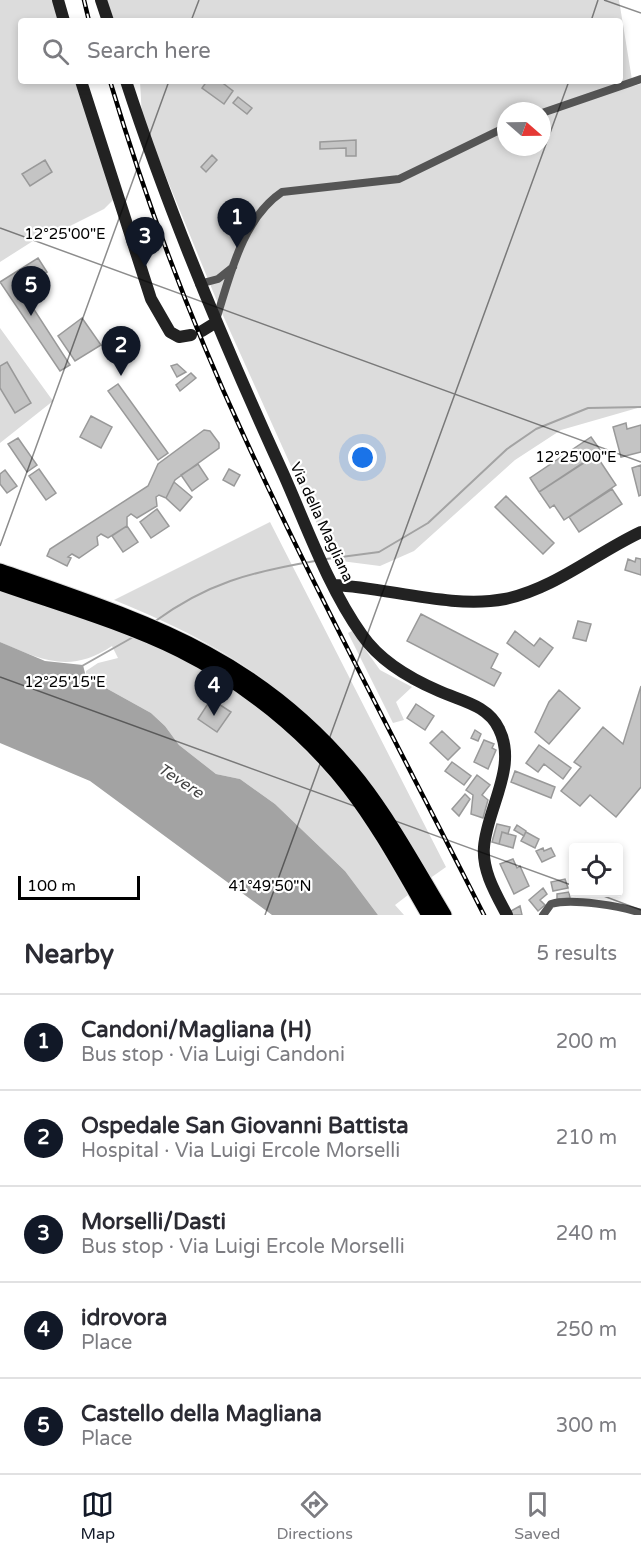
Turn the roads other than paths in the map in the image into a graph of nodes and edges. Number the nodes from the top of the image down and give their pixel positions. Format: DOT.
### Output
graph roads {
  1 [pos="58,0"];
  2 [pos="101,0"];
  3 [pos="63,18"];
  4 [pos="107,18"];
  5 [pos="641,79"];
  6 [pos="82,84"];
  7 [pos="127,84"];
  8 [pos="551,110"];
  9 [pos="497,131"];
  10 [pos="233,266"];
  11 [pos="199,284"];
  12 [pos="215,323"];
  13 [pos="641,532"];
  14 [pos="0,571"];
  15 [pos="332,580"];
  16 [pos="0,584"];
  17 [pos="278,707"];
  18 [pos="641,913"];
  19 [pos="429,915"];
  20 [pos="444,915"];
  21 [pos="507,915"];
  22 [pos="543,915"];
  1 -- 3 [label="main road"];
  2 -- 4 [label="main road"];
  5 -- 8 [label="street"];
  6 -- 12 [label="main road"];
  7 -- 11 [label="main road, Via della Magliana"];
  9 -- 10 [label="street"];
  10 -- 11 [label="street"];
  10 -- 12 [label="street"];
  11 -- 12 [label="main road, Via della Magliana"];
  12 -- 15 [label="main road, Via della Magliana"];
  13 -- 15 [label="main road"];
  14 -- 17 [label="highway"];
  15 -- 21 [label="main road, Via della Magliana"];
  16 -- 17 [label="highway"];
  17 -- 19 [label="highway"];
  17 -- 20 [label="highway"];
  18 -- 22 [label="street"];
}
